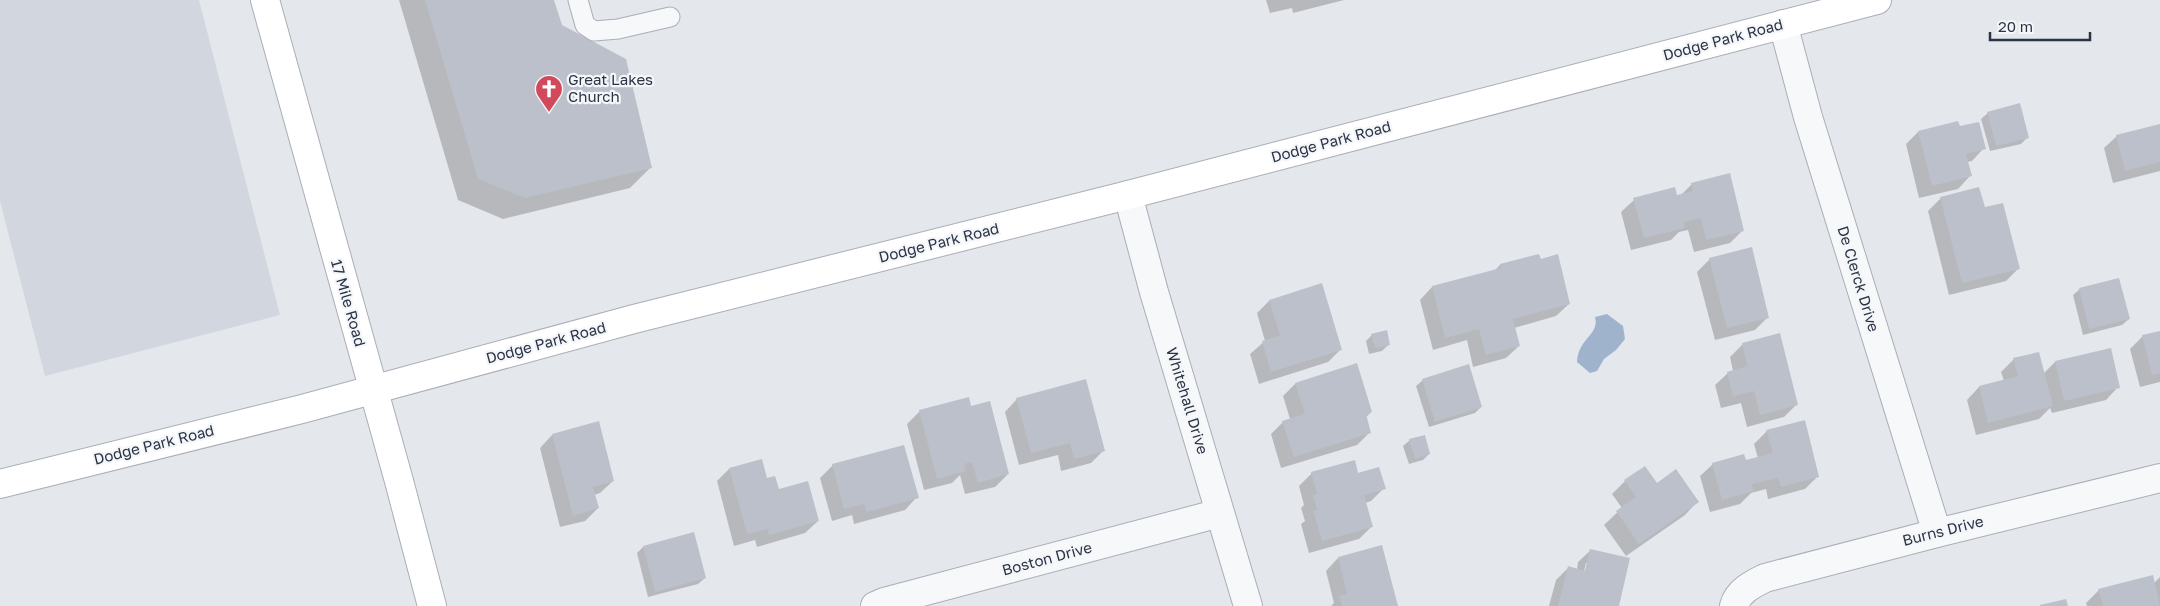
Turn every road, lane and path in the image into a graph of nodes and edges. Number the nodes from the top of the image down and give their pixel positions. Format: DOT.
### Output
graph roads {
  1 [pos="265,0"];
  2 [pos="578,0"];
  3 [pos="1877,0"];
  4 [pos="670,17"];
  5 [pos="1784,24"];
  6 [pos="1128,195"];
  7 [pos="373,390"];
  8 [pos="2160,478"];
  9 [pos="0,484"];
  10 [pos="1220,513"];
  11 [pos="1937,533"];
  12 [pos="1735,604"];
  13 [pos="432,606"];
  14 [pos="875,606"];
  15 [pos="1248,606"];
  1 -- 7 [label="street, 17 Mile Road"];
  2 -- 4 [label="lane"];
  3 -- 5 [label="street, Dodge Park Road"];
  5 -- 6 [label="street, Dodge Park Road"];
  5 -- 11 [label="street, De Clerck Drive"];
  6 -- 7 [label="street, Dodge Park Road"];
  6 -- 10 [label="street, Whitehall Drive"];
  7 -- 9 [label="street, Dodge Park Road"];
  7 -- 13 [label="street, 17 Mile Road"];
  8 -- 11 [label="street, Burns Drive"];
  10 -- 14 [label="street, Boston Drive"];
  10 -- 15 [label="street, Whitehall Drive"];
  11 -- 12 [label="street, Burns Drive"];
}
